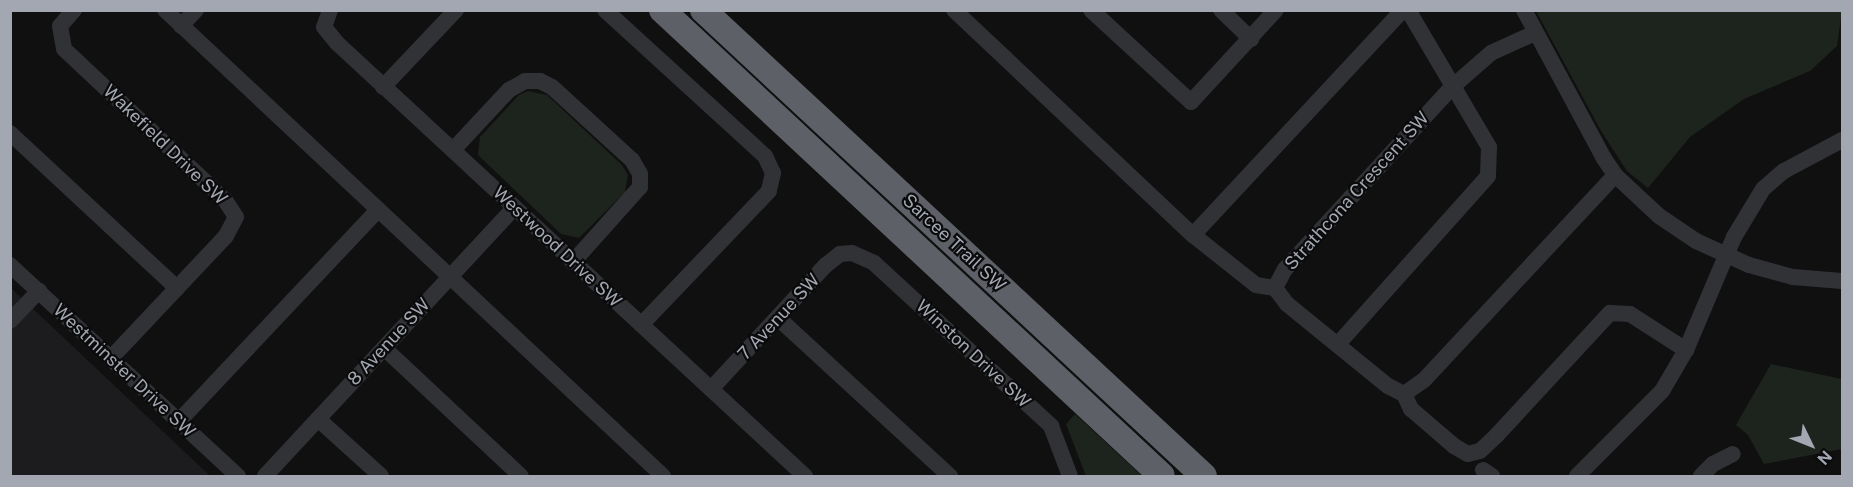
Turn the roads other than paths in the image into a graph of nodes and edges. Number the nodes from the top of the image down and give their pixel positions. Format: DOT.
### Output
graph roads {
  1 [pos="74,10"];
  2 [pos="165,10"];
  3 [pos="196,10"];
  4 [pos="330,10"];
  5 [pos="456,10"];
  6 [pos="605,10"];
  7 [pos="662,10"];
  8 [pos="703,10"];
  9 [pos="954,10"];
  10 [pos="1091,10"];
  11 [pos="1221,10"];
  12 [pos="1276,10"];
  13 [pos="1405,10"];
  14 [pos="1524,10"];
  15 [pos="181,26"];
  16 [pos="1535,33"];
  17 [pos="1251,39"];
  18 [pos="383,87"];
  19 [pos="1452,87"];
  20 [pos="10,133"];
  21 [pos="1842,140"];
  22 [pos="453,150"];
  23 [pos="1616,175"];
  24 [pos="514,208"];
  25 [pos="377,211"];
  26 [pos="1193,235"];
  27 [pos="850,253"];
  28 [pos="1726,255"];
  29 [pos="573,262"];
  30 [pos="10,265"];
  31 [pos="448,278"];
  32 [pos="1842,281"];
  33 [pos="177,288"];
  34 [pos="1275,288"];
  35 [pos="39,291"];
  36 [pos="778,318"];
  37 [pos="10,321"];
  38 [pos="641,325"];
  39 [pos="1338,344"];
  40 [pos="384,348"];
  41 [pos="1686,350"];
  42 [pos="111,358"];
  43 [pos="711,389"];
  44 [pos="1404,394"];
  45 [pos="318,419"];
  46 [pos="179,422"];
  47 [pos="1733,454"];
  48 [pos="238,477"];
  49 [pos="265,477"];
  50 [pos="381,477"];
  51 [pos="521,477"];
  52 [pos="663,477"];
  53 [pos="805,477"];
  54 [pos="950,477"];
  55 [pos="1070,477"];
  56 [pos="1162,477"];
  57 [pos="1204,477"];
  58 [pos="1577,477"];
  59 [pos="1701,477"];
  1 -- 33 [label="street, Wakefield Drive SW"];
  2 -- 15 [label="street"];
  3 -- 15 [label="street"];
  4 -- 18 [label="street, Westwood Drive SW"];
  5 -- 18 [label="street"];
  6 -- 38 [label="street"];
  7 -- 56 [label="highway, Sarcee Trail SW"];
  8 -- 57 [label="highway, Sarcee Trail SW"];
  9 -- 26 [label="street"];
  10 -- 17 [label="street"];
  11 -- 17 [label="street"];
  12 -- 17 [label="street"];
  13 -- 19 [label="street"];
  13 -- 26 [label="street"];
  14 -- 16 [label="street"];
  15 -- 25 [label="street"];
  16 -- 19 [label="street, Strathcona Crescent SW"];
  16 -- 23 [label="street"];
  18 -- 22 [label="street, Westwood Drive SW"];
  19 -- 34 [label="street, Strathcona Crescent SW"];
  19 -- 39 [label="street"];
  20 -- 33 [label="street"];
  21 -- 28 [label="street"];
  22 -- 24 [label="street, Westwood Drive SW"];
  22 -- 29 [label="street"];
  23 -- 28 [label="street"];
  23 -- 44 [label="street"];
  24 -- 29 [label="street, Westwood Drive SW"];
  24 -- 31 [label="street, 8 Avenue SW"];
  25 -- 31 [label="street"];
  25 -- 46 [label="street"];
  26 -- 34 [label="street"];
  27 -- 36 [label="street, 7 Avenue SW"];
  27 -- 55 [label="street, Winston Drive SW"];
  28 -- 32 [label="street"];
  28 -- 41 [label="street"];
  29 -- 38 [label="street, Westwood Drive SW"];
  30 -- 35 [label="street, Westminster Drive SW"];
  31 -- 40 [label="street, 8 Avenue SW"];
  31 -- 52 [label="street"];
  33 -- 42 [label="street, Wakefield Drive SW"];
  34 -- 39 [label="street, Strathcona Crescent SW"];
  35 -- 37 [label="street"];
  35 -- 42 [label="street, Westminster Drive SW"];
  36 -- 43 [label="street, 7 Avenue SW"];
  36 -- 54 [label="street"];
  38 -- 43 [label="street, Westwood Drive SW"];
  39 -- 44 [label="street, Strathcona Crescent SW"];
  40 -- 45 [label="street, 8 Avenue SW"];
  40 -- 51 [label="street"];
  41 -- 44 [label="street"];
  41 -- 58 [label="street"];
  42 -- 46 [label="street, Westminster Drive SW"];
  43 -- 53 [label="street, Westwood Drive SW"];
  45 -- 49 [label="street, 8 Avenue SW"];
  45 -- 50 [label="street"];
  46 -- 48 [label="street, Westminster Drive SW"];
  47 -- 59 [label="street"];
}
